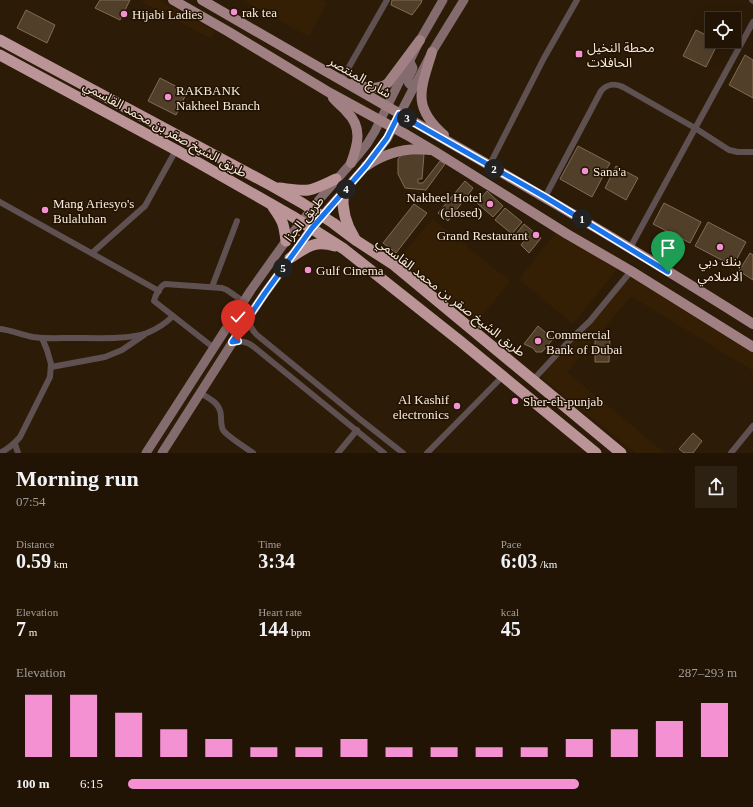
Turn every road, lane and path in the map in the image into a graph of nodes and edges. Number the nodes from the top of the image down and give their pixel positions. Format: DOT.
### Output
graph roads {
  1 [pos="173,0"];
  2 [pos="202,0"];
  3 [pos="387,0"];
  4 [pos="443,0"];
  5 [pos="464,0"];
  6 [pos="577,0"];
  7 [pos="753,22"];
  8 [pos="0,40"];
  9 [pos="420,40"];
  10 [pos="432,52"];
  11 [pos="0,55"];
  12 [pos="409,62"];
  13 [pos="341,81"];
  14 [pos="414,87"];
  15 [pos="330,92"];
  16 [pos="387,107"];
  17 [pos="399,114"];
  18 [pos="380,120"];
  19 [pos="393,127"];
  20 [pos="695,128"];
  21 [pos="461,149"];
  22 [pos="176,150"];
  23 [pos="434,151"];
  24 [pos="753,152"];
  25 [pos="351,163"];
  26 [pos="366,166"];
  27 [pos="490,166"];
  28 [pos="336,180"];
  29 [pos="272,186"];
  30 [pos="343,193"];
  31 [pos="545,197"];
  32 [pos="0,202"];
  33 [pos="270,203"];
  34 [pos="311,209"];
  35 [pos="322,216"];
  36 [pos="237,221"];
  37 [pos="301,222"];
  38 [pos="312,228"];
  39 [pos="286,240"];
  40 [pos="357,241"];
  41 [pos="630,248"];
  42 [pos="344,249"];
  43 [pos="92,253"];
  44 [pos="290,258"];
  45 [pos="631,271"];
  46 [pos="212,287"];
  47 [pos="159,290"];
  48 [pos="244,302"];
  49 [pos="173,316"];
  50 [pos="248,318"];
  51 [pos="750,321"];
  52 [pos="0,329"];
  53 [pos="146,333"];
  54 [pos="42,338"];
  55 [pos="232,342"];
  56 [pos="271,346"];
  57 [pos="753,347"];
  58 [pos="214,348"];
  59 [pos="265,356"];
  60 [pos="51,367"];
  61 [pos="503,376"];
  62 [pos="533,380"];
  63 [pos="200,393"];
  64 [pos="753,426"];
  65 [pos="357,430"];
  66 [pos="15,444"];
  67 [pos="0,453"];
  68 [pos="18,453"];
  69 [pos="146,453"];
  70 [pos="162,453"];
  71 [pos="253,453"];
  72 [pos="338,453"];
  73 [pos="384,453"];
  74 [pos="403,453"];
  75 [pos="427,453"];
  76 [pos="596,453"];
  77 [pos="621,453"];
  78 [pos="731,453"];
  1 -- 15 [label="main road"];
  2 -- 13 [label="main road, شارع المنتصر"];
  3 -- 13 [label="street"];
  4 -- 9 [label="main road, طريق الجزا"];
  5 -- 10 [label="main road, طريق الجزا"];
  6 -- 27 [label="street"];
  7 -- 20 [label="street"];
  8 -- 29 [label="highway, طريق الشيخ صقر بن محمد القاسمي"];
  9 -- 12 [label="main road, طريق الجزا"];
  9 -- 13 [label="main road"];
  10 -- 14 [label="main road, طريق الجزا"];
  10 -- 21 [label="main road"];
  11 -- 22 [label="highway, طريق الشيخ صقر بن محمد القاسمي"];
  12 -- 14 [label="main road"];
  12 -- 16 [label="main road, طريق الجزا"];
  13 -- 16 [label="main road, شارع المنتصر"];
  14 -- 17 [label="main road, طريق الجزا"];
  15 -- 18 [label="main road"];
  15 -- 25 [label="main road"];
  16 -- 17 [label="main road, شارع المنتصر"];
  16 -- 18 [label="main road, طريق الجزا"];
  17 -- 19 [label="main road, طريق الجزا"];
  17 -- 21 [label="main road, شارع المنتصر"];
  18 -- 19 [label="main road"];
  18 -- 25 [label="main road, طريق الجزا"];
  19 -- 23 [label="main road"];
  19 -- 26 [label="main road, طريق الجزا"];
  20 -- 24 [label="street"];
  20 -- 31 [label="street"];
  20 -- 41 [label="street"];
  21 -- 27 [label="main road, شارع المنتصر"];
  22 -- 33 [label="highway, طريق الشيخ صقر بن محمد القاسمي"];
  22 -- 43 [label="street"];
  23 -- 26 [label="main road"];
  23 -- 45 [label="main road"];
  25 -- 28 [label="main road, طريق الجزا"];
  26 -- 30 [label="main road, طريق الجزا"];
  27 -- 31 [label="main road, شارع المنتصر"];
  28 -- 29 [label="highway"];
  28 -- 34 [label="main road, طريق الجزا"];
  29 -- 34 [label="highway, طريق الشيخ صقر بن محمد القاسمي"];
  30 -- 35 [label="main road, طريق الجزا"];
  30 -- 40 [label="highway"];
  31 -- 41 [label="main road, شارع المنتصر"];
  32 -- 43 [label="street"];
  33 -- 37 [label="highway, طريق الشيخ صقر بن محمد القاسمي"];
  33 -- 39 [label="highway"];
  34 -- 35 [label="highway, طريق الشيخ صقر بن محمد القاسمي"];
  34 -- 37 [label="main road, طريق الجزا"];
  35 -- 38 [label="main road, طريق الجزا"];
  35 -- 40 [label="highway, طريق الشيخ صقر بن محمد القاسمي"];
  36 -- 46 [label="street"];
  37 -- 38 [label="highway, طريق الشيخ صقر بن محمد القاسمي"];
  37 -- 39 [label="main road, طريق الجزا"];
  38 -- 42 [label="highway, طريق الشيخ صقر بن محمد القاسمي"];
  38 -- 44 [label="main road, طريق الجزا"];
  39 -- 48 [label="main road, طريق الجزا"];
  40 -- 62 [label="highway, طريق الشيخ صقر بن محمد القاسمي"];
  41 -- 51 [label="main road, شارع المنتصر"];
  42 -- 44 [label="highway"];
  42 -- 61 [label="highway, طريق الشيخ صقر بن محمد القاسمي"];
  43 -- 47 [label="street"];
  44 -- 50 [label="main road, طريق الجزا"];
  45 -- 57 [label="main road"];
  45 -- 62 [label="street"];
  46 -- 47 [label="street"];
  46 -- 48 [label="street"];
  47 -- 49 [label="street"];
  48 -- 58 [label="main road, طريق الجزا"];
  49 -- 53 [label="street"];
  49 -- 58 [label="street"];
  50 -- 55 [label="main road, طريق الجزا"];
  50 -- 56 [label="street"];
  52 -- 54 [label="street"];
  53 -- 54 [label="street"];
  53 -- 60 [label="street"];
  54 -- 60 [label="street"];
  55 -- 59 [label="street"];
  55 -- 63 [label="main road, طريق الجزا"];
  56 -- 59 [label="street"];
  56 -- 74 [label="street"];
  58 -- 69 [label="main road, طريق الجزا"];
  59 -- 65 [label="street"];
  60 -- 66 [label="street"];
  61 -- 75 [label="street"];
  61 -- 76 [label="highway, طريق الشيخ صقر بن محمد القاسمي"];
  62 -- 77 [label="highway, طريق الشيخ صقر بن محمد القاسمي"];
  63 -- 70 [label="main road, طريق الجزا"];
  63 -- 71 [label="street"];
  64 -- 78 [label="street"];
  65 -- 72 [label="street"];
  65 -- 73 [label="street"];
  66 -- 67 [label="street"];
  66 -- 68 [label="street"];
}
